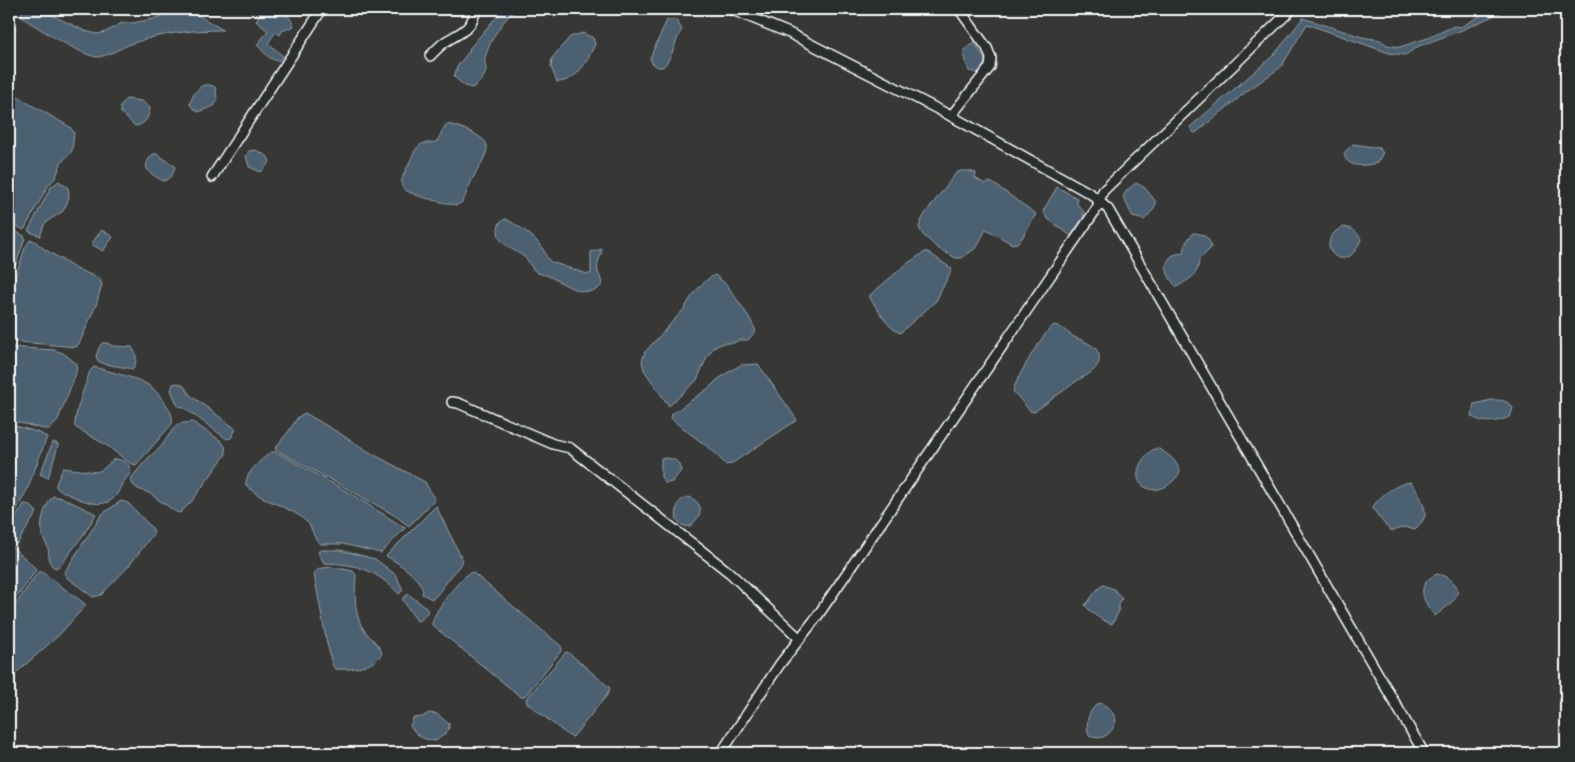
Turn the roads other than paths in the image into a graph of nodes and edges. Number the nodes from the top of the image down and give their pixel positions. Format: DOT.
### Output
graph roads {
  1 [pos="322,9"];
  2 [pos="476,9"];
  3 [pos="730,9"];
  4 [pos="960,9"];
  5 [pos="1292,9"];
  6 [pos="430,56"];
  7 [pos="951,116"];
  8 [pos="212,177"];
  9 [pos="1099,202"];
  10 [pos="452,402"];
  11 [pos="799,638"];
  12 [pos="721,753"];
  13 [pos="1424,753"];
  1 -- 8 [label="street"];
  2 -- 6 [label="street"];
  3 -- 7 [label="street"];
  4 -- 7 [label="street"];
  5 -- 9 [label="street"];
  7 -- 9 [label="street"];
  9 -- 11 [label="street"];
  9 -- 13 [label="street"];
  10 -- 11 [label="street"];
  11 -- 12 [label="street"];
}
